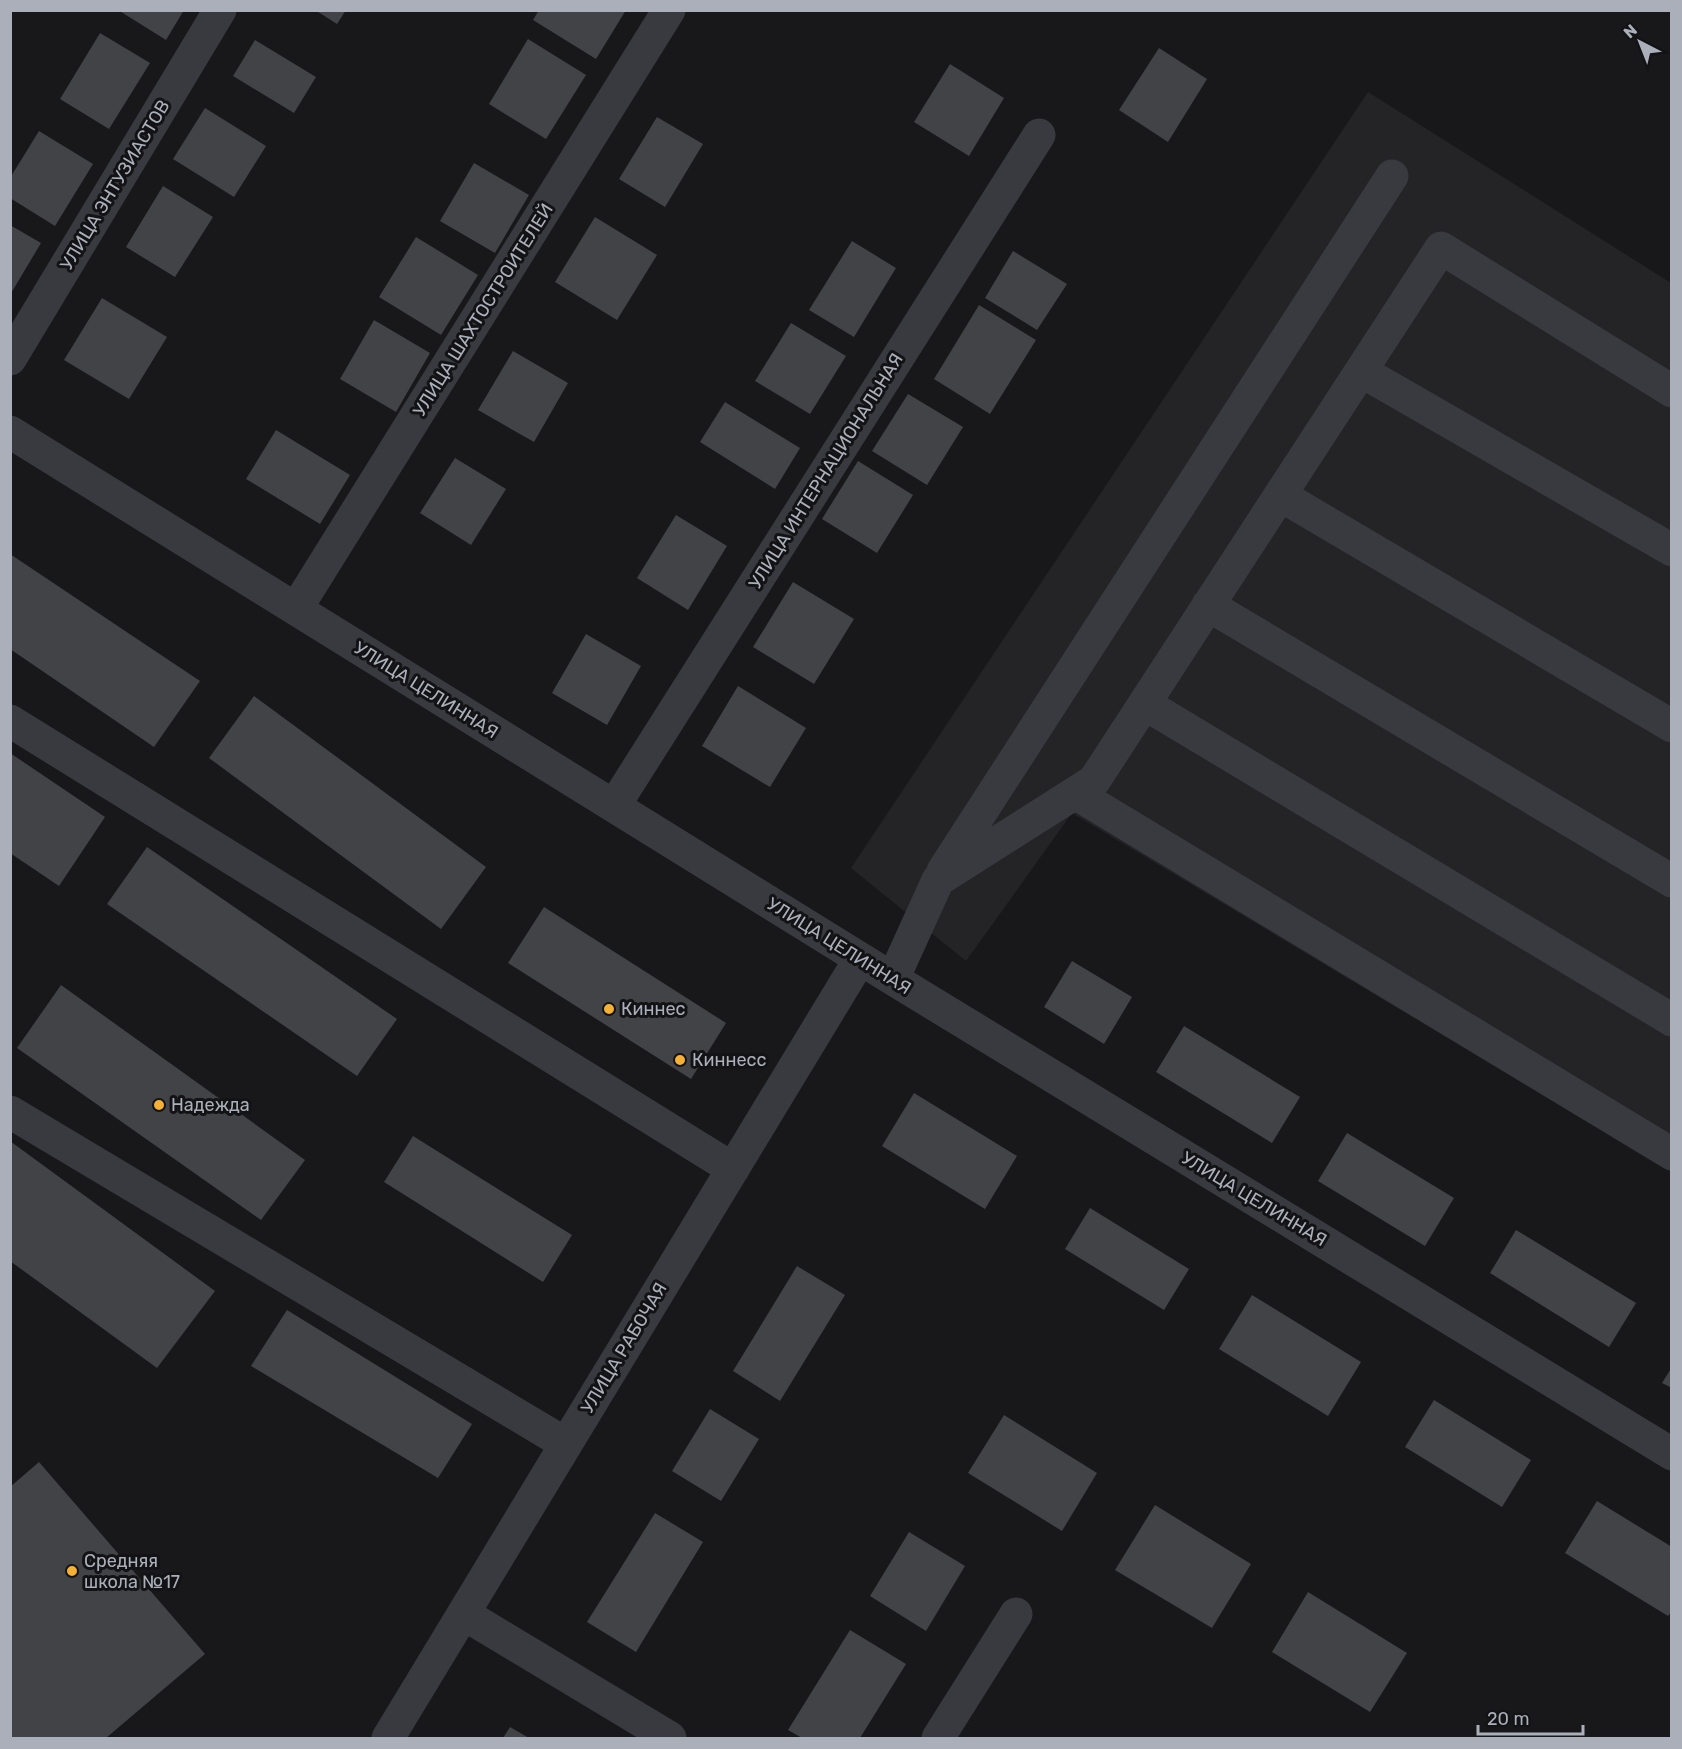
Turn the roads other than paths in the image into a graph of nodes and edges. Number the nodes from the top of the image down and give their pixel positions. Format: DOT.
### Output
graph roads {
  1 [pos="220,10"];
  2 [pos="669,10"];
  3 [pos="1039,135"];
  4 [pos="1392,176"];
  5 [pos="10,359"];
  6 [pos="1361,371"];
  7 [pos="1671,391"];
  8 [pos="10,432"];
  9 [pos="1280,495"];
  10 [pos="1671,550"];
  11 [pos="1208,605"];
  12 [pos="296,609"];
  13 [pos="1144,704"];
  14 [pos="10,721"];
  15 [pos="1671,726"];
  16 [pos="1075,794"];
  17 [pos="614,806"];
  18 [pos="938,880"];
  19 [pos="1671,881"];
  20 [pos="860,958"];
  21 [pos="893,979"];
  22 [pos="1671,1020"];
  23 [pos="10,1112"];
  24 [pos="1671,1154"];
  25 [pos="733,1169"];
  26 [pos="566,1444"];
  27 [pos="1671,1454"];
  28 [pos="464,1614"];
  29 [pos="1016,1614"];
  30 [pos="388,1738"];
  31 [pos="670,1738"];
  32 [pos="938,1738"];
  1 -- 5 [label="street, УЛИЦА ЭНТУЗИАСТОВ"];
  2 -- 12 [label="street, УЛИЦА ШАХТОСТРОИТЕЛЕЙ"];
  3 -- 17 [label="street, УЛИЦА ИНТЕРНАЦИОНАЛЬНАЯ"];
  4 -- 18 [label="street"];
  6 -- 7 [label="street"];
  6 -- 9 [label="street"];
  6 -- 10 [label="street"];
  8 -- 12 [label="street, УЛИЦА ЦЕЛИННАЯ"];
  9 -- 11 [label="street"];
  9 -- 15 [label="street"];
  11 -- 13 [label="street"];
  11 -- 19 [label="street"];
  12 -- 17 [label="street, УЛИЦА ЦЕЛИННАЯ"];
  13 -- 16 [label="street"];
  13 -- 22 [label="street"];
  14 -- 25 [label="street"];
  16 -- 18 [label="street"];
  16 -- 24 [label="street"];
  17 -- 20 [label="street, УЛИЦА ЦЕЛИННАЯ"];
  18 -- 21 [label="street"];
  20 -- 21 [label="street, УЛИЦА ЦЕЛИННАЯ"];
  20 -- 25 [label="street, УЛИЦА РАБОЧАЯ"];
  21 -- 27 [label="street, УЛИЦА ЦЕЛИННАЯ"];
  23 -- 26 [label="street"];
  25 -- 26 [label="street, УЛИЦА РАБОЧАЯ"];
  26 -- 28 [label="street, УЛИЦА РАБОЧАЯ"];
  28 -- 30 [label="street, УЛИЦА РАБОЧАЯ"];
  28 -- 31 [label="street"];
  29 -- 32 [label="street"];
}
